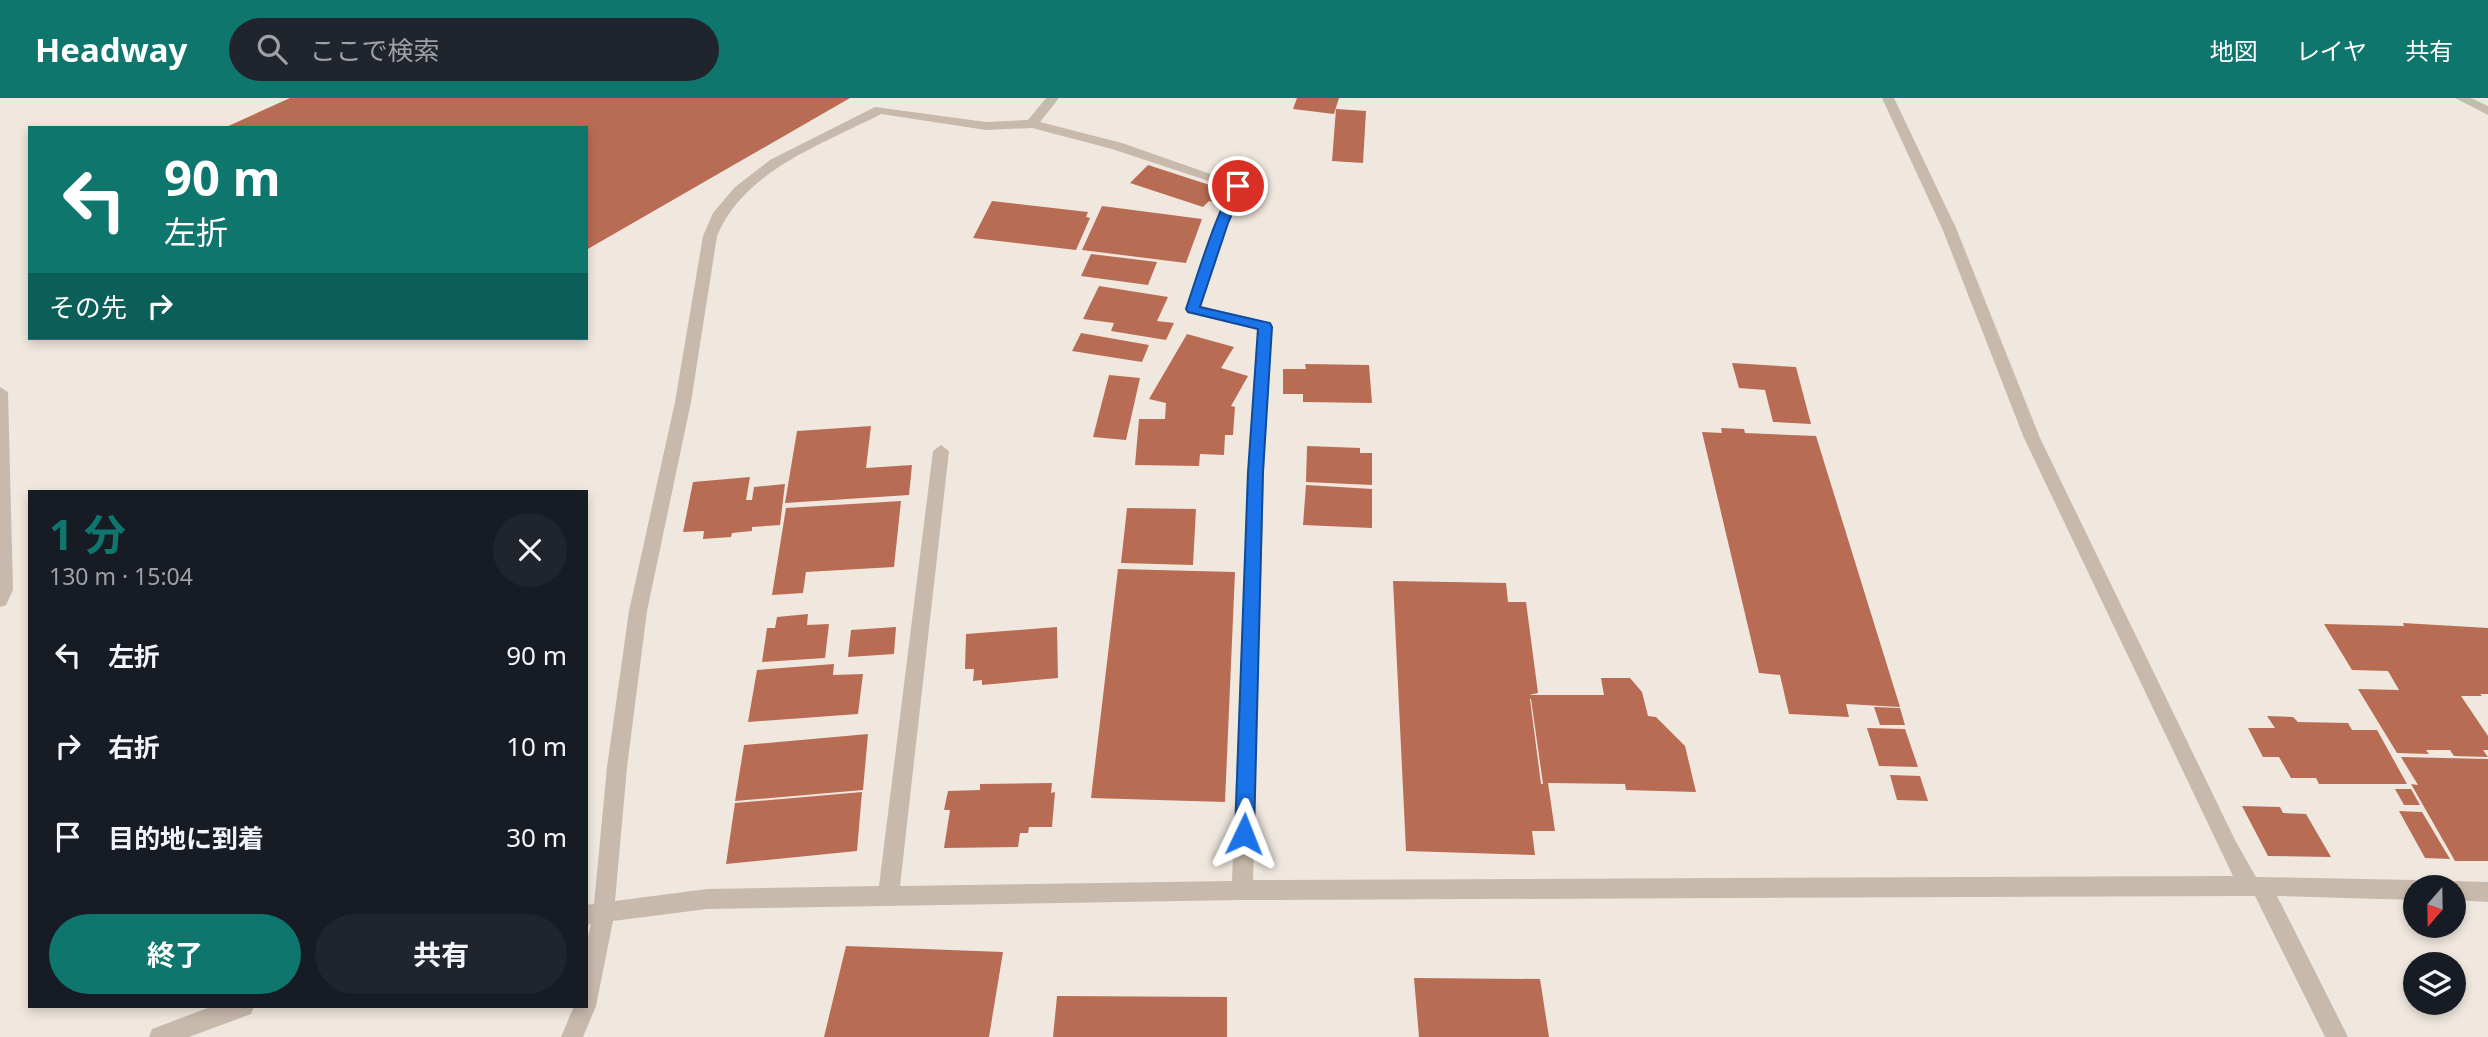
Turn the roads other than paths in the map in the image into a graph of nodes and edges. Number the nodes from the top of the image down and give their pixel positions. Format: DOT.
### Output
graph roads {
  1 [pos="1053,98"];
  2 [pos="1888,98"];
  3 [pos="2461,98"];
  4 [pos="2478,98"];
  5 [pos="2488,111"];
  6 [pos="1032,124"];
  7 [pos="0,392"];
  8 [pos="941,451"];
  9 [pos="0,600"];
  10 [pos="2256,887"];
  11 [pos="1242,890"];
  12 [pos="2403,890"];
  13 [pos="2466,891"];
  14 [pos="2488,892"];
  15 [pos="888,897"];
  16 [pos="595,913"];
  17 [pos="588,979"];
  18 [pos="238,1008"];
  19 [pos="583,1008"];
  20 [pos="160,1037"];
  21 [pos="572,1037"];
  22 [pos="2337,1037"];
  1 -- 6 [label="street"];
  2 -- 10 [label="street"];
  3 -- 5 [label="street"];
  4 -- 5 [label="street"];
  6 -- 11 [label="street"];
  6 -- 16 [label="street"];
  7 -- 9 [label="street"];
  8 -- 15 [label="street"];
  10 -- 11 [label="street"];
  10 -- 12 [label="street"];
  10 -- 22 [label="street"];
  11 -- 15 [label="street"];
  13 -- 14 [label="street"];
  15 -- 16 [label="street"];
  16 -- 17 [label="street"];
  18 -- 20 [label="street"];
  19 -- 21 [label="street"];
}
